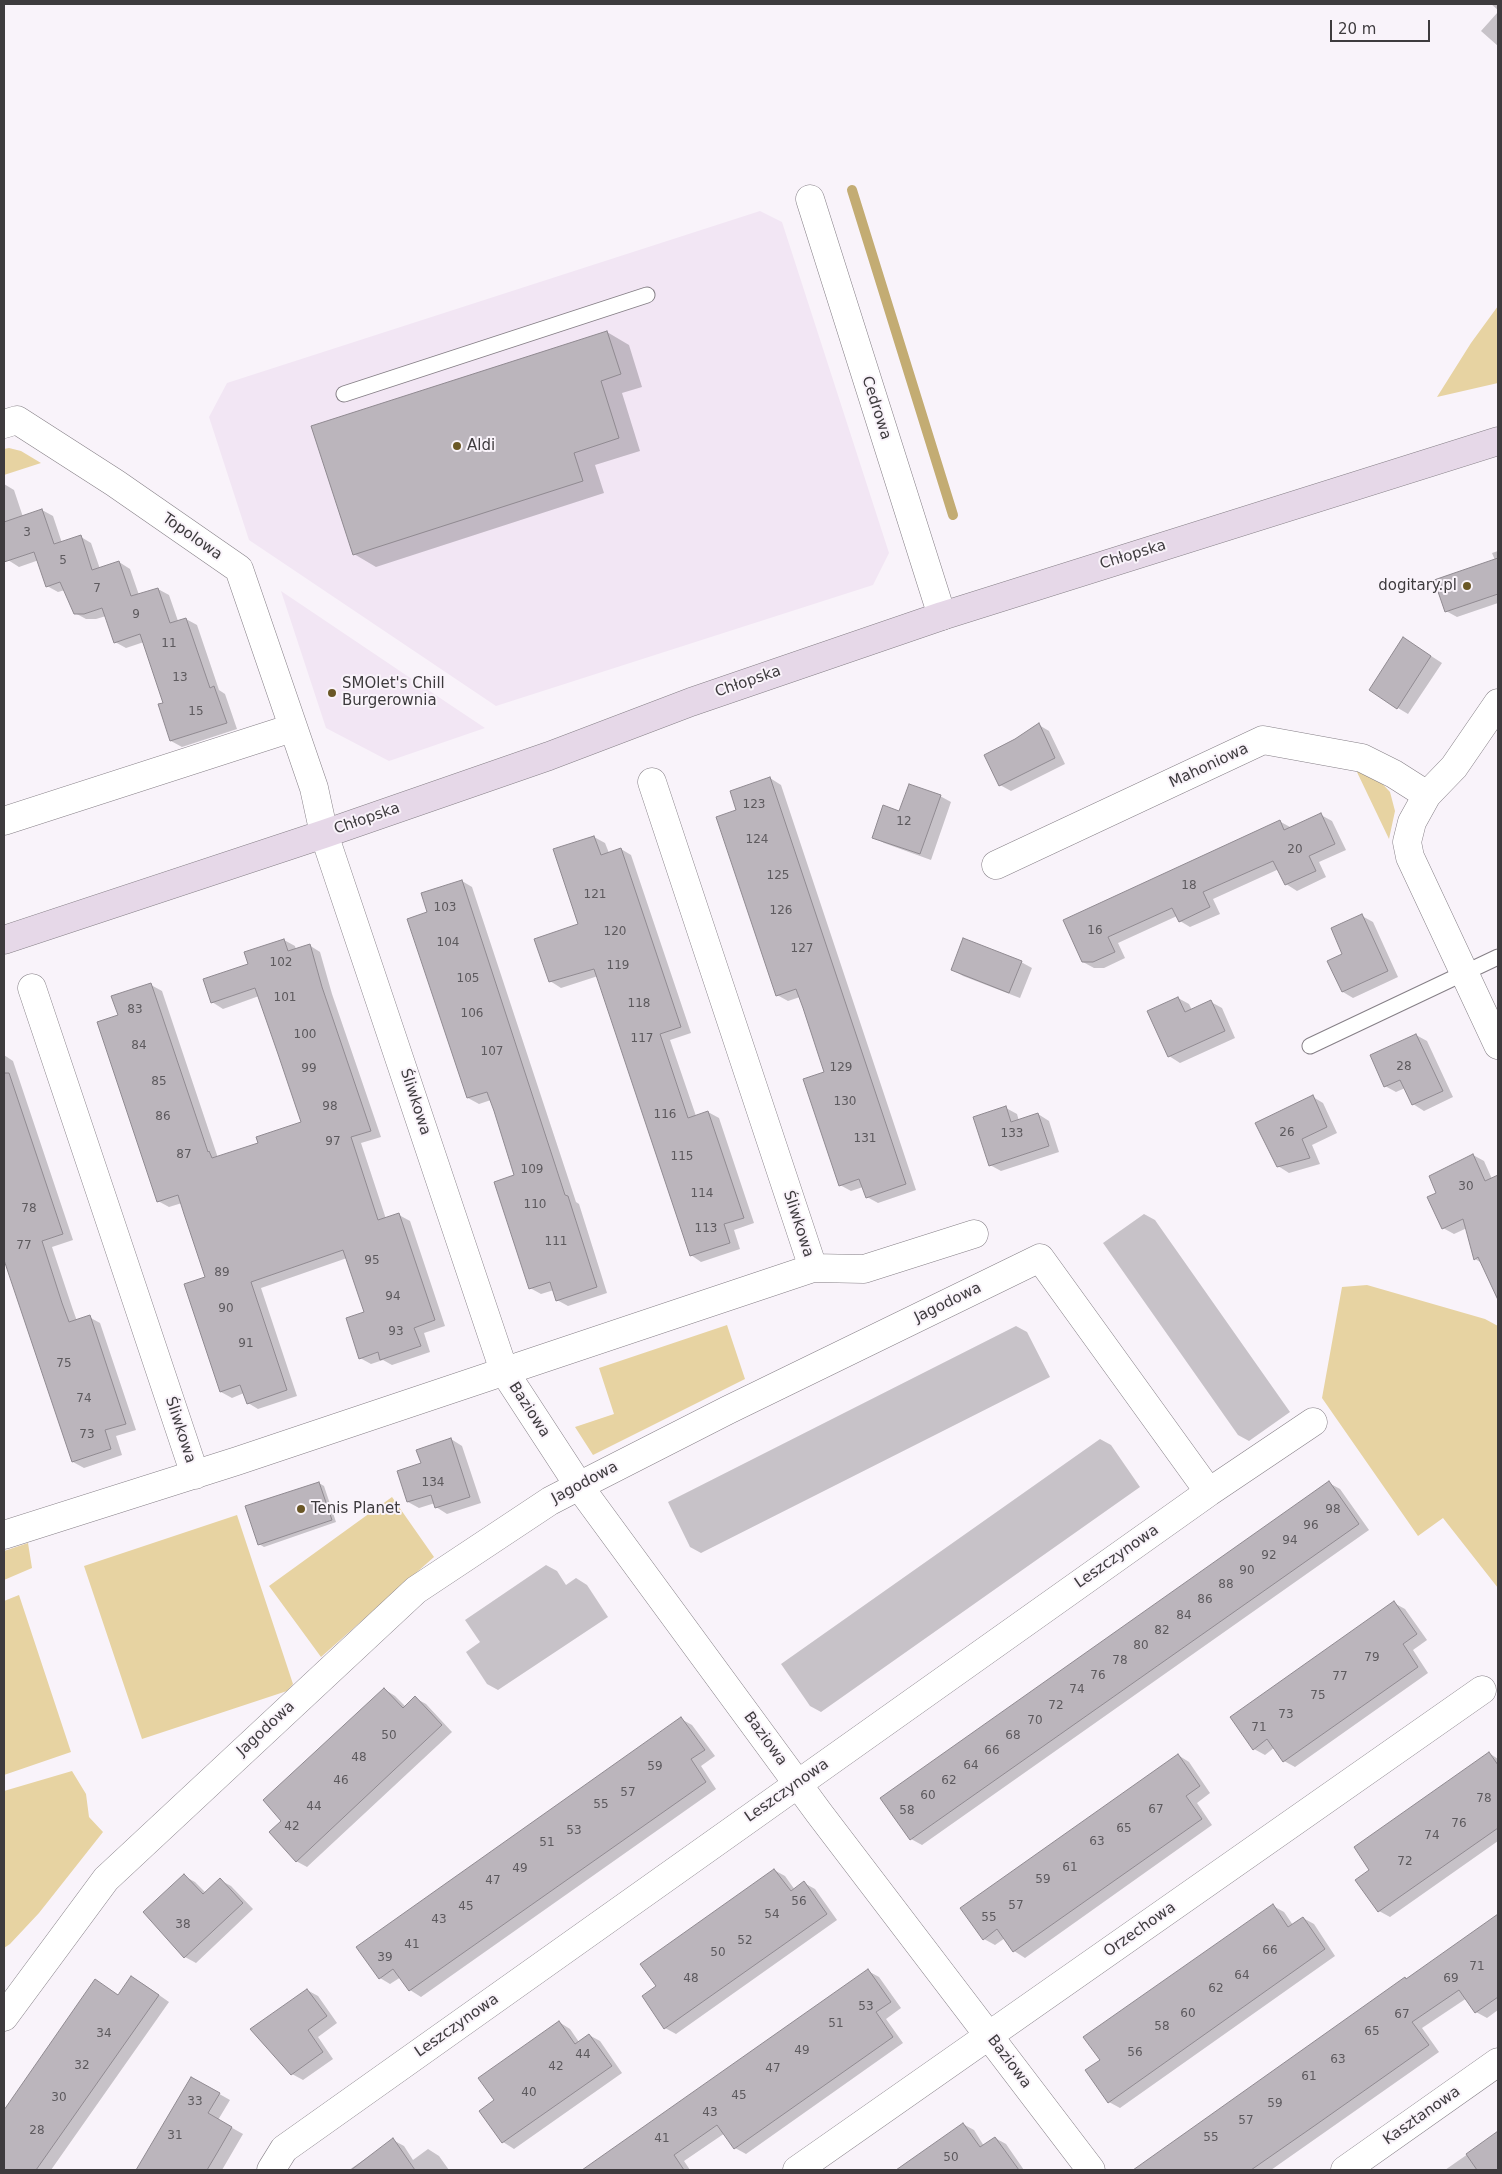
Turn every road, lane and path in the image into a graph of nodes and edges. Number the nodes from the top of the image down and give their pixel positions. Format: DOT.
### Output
graph roads {
  1 [pos="810,200"];
  2 [pos="647,295"];
  3 [pos="344,394"];
  4 [pos="8,418"];
  5 [pos="1498,440"];
  6 [pos="942,616"];
  7 [pos="1498,703"];
  8 [pos="292,728"];
  9 [pos="652,782"];
  10 [pos="1427,795"];
  11 [pos="4,822"];
  12 [pos="324,834"];
  13 [pos="996,865"];
  14 [pos="4,940"];
  15 [pos="1498,957"];
  16 [pos="1464,973"];
  17 [pos="32,988"];
  18 [pos="1498,1045"];
  19 [pos="1310,1046"];
  20 [pos="974,1234"];
  21 [pos="813,1268"];
  22 [pos="504,1371"];
  23 [pos="1312,1422"];
  24 [pos="195,1475"];
  25 [pos="579,1486"];
  26 [pos="1209,1492"];
  27 [pos="4,1535"];
  28 [pos="1482,1690"];
  29 [pos="798,1784"];
  30 [pos="4,2017"];
  31 [pos="989,2036"];
  32 [pos="1498,2062"];
  33 [pos="271,2170"];
  34 [pos="798,2170"];
  35 [pos="1091,2170"];
  36 [pos="1345,2170"];
  1 -- 6 [label="street, Cedrowa"];
  2 -- 3 [label="lane"];
  4 -- 8 [label="street, Topolowa"];
  5 -- 6 [label="street, Chłopska"];
  6 -- 12 [label="street, Chłopska"];
  7 -- 10 [label="street"];
  8 -- 11 [label="street"];
  8 -- 12 [label="street, Topolowa"];
  9 -- 21 [label="street, Śliwkowa"];
  10 -- 13 [label="street, Mahoniowa"];
  10 -- 16 [label="street"];
  12 -- 14 [label="street, Chłopska"];
  12 -- 22 [label="street, Śliwkowa"];
  15 -- 16 [label="lane"];
  16 -- 18 [label="street"];
  16 -- 19 [label="lane"];
  17 -- 24 [label="street, Śliwkowa"];
  20 -- 21 [label="street, Śliwkowa"];
  21 -- 22 [label="street, Śliwkowa"];
  22 -- 24 [label="street, Śliwkowa"];
  22 -- 25 [label="street, Baziowa"];
  23 -- 26 [label="street, Leszczynowa"];
  24 -- 27 [label="street, Śliwkowa"];
  25 -- 26 [label="street, Jagodowa"];
  25 -- 29 [label="street, Baziowa"];
  25 -- 30 [label="street, Jagodowa"];
  26 -- 29 [label="street, Leszczynowa"];
  28 -- 31 [label="street, Orzechowa"];
  29 -- 31 [label="street, Baziowa"];
  29 -- 33 [label="street, Leszczynowa"];
  31 -- 34 [label="street, Orzechowa"];
  31 -- 35 [label="street, Baziowa"];
  32 -- 36 [label="street, Kasztanowa"];
}
